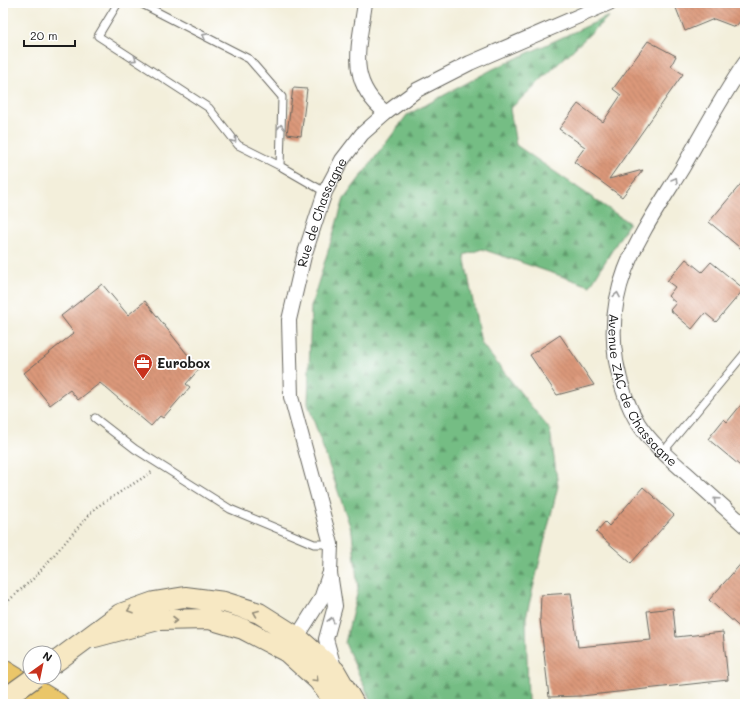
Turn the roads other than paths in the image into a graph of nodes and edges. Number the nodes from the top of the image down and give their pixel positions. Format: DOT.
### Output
graph roads {
  1 [pos="118,3"];
  2 [pos="140,3"];
  3 [pos="365,3"];
  4 [pos="609,3"];
  5 [pos="745,63"];
  6 [pos="386,113"];
  7 [pos="280,166"];
  8 [pos="325,192"];
  9 [pos="745,353"];
  10 [pos="95,418"];
  11 [pos="663,452"];
  12 [pos="745,526"];
  13 [pos="331,544"];
  14 [pos="330,573"];
  15 [pos="302,645"];
  16 [pos="77,646"];
  17 [pos="62,657"];
  18 [pos="3,671"];
  19 [pos="3,678"];
  20 [pos="24,685"];
  21 [pos="3,700"];
  22 [pos="53,704"];
  23 [pos="57,704"];
  24 [pos="336,704"];
  25 [pos="354,704"];
  1 -- 7 [label="lane, one-way"];
  7 -- 2 [label="lane, one-way"];
  3 -- 6 [label="street"];
  4 -- 6 [label="street, Rue de Chassagne"];
  11 -- 5 [label="street, Avenue ZAC de Chassagne, one-way"];
  6 -- 8 [label="street, Rue de Chassagne"];
  7 -- 8 [label="lane"];
  8 -- 13 [label="street, Rue de Chassagne"];
  9 -- 11 [label="lane"];
  10 -- 13 [label="lane"];
  12 -- 11 [label="street, Avenue ZAC de Chassagne, one-way"];
  13 -- 14 [label="street, Rue de Chassagne"];
  14 -- 15 [label="street, Rue de Chassagne"];
  15 -- 14 [label="street, Rue de Chassagne, one-way"];
  16 -- 15 [label="street, one-way"];
  15 -- 16 [label="street, one-way"];
  15 -- 24 [label="street, one-way"];
  15 -- 25 [label="street"];
  16 -- 17 [label="street"];
  18 -- 23 [label="highway"];
  19 -- 22 [label="highway"];
  20 -- 21 [label="street, bridge"];
}
